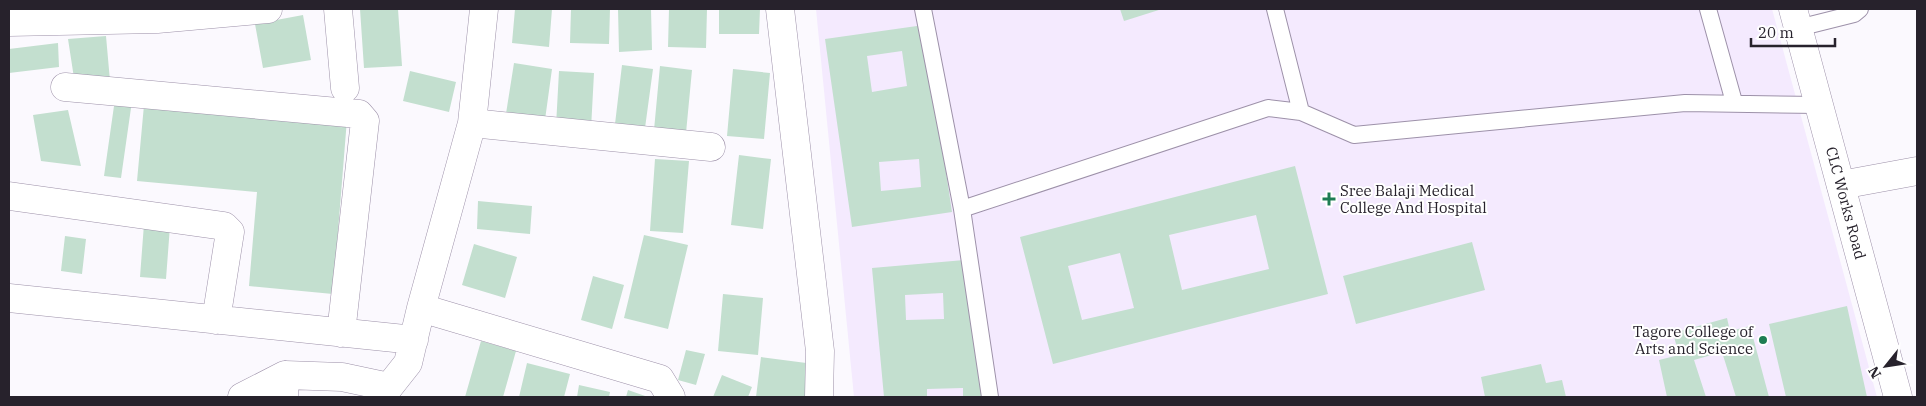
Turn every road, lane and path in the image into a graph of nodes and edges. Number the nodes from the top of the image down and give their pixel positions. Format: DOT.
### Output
graph roads {
  1 [pos="268,9"];
  2 [pos="338,9"];
  3 [pos="484,9"];
  4 [pos="780,9"];
  5 [pos="923,9"];
  6 [pos="1275,9"];
  7 [pos="1708,9"];
  8 [pos="1860,9"];
  9 [pos="156,14"];
  10 [pos="1796,18"];
  11 [pos="9,22"];
  12 [pos="65,87"];
  13 [pos="345,88"];
  14 [pos="1734,102"];
  15 [pos="1819,105"];
  16 [pos="1301,112"];
  17 [pos="472,123"];
  18 [pos="711,147"];
  19 [pos="1917,171"];
  20 [pos="1841,185"];
  21 [pos="9,196"];
  22 [pos="962,209"];
  23 [pos="9,298"];
  24 [pos="421,308"];
  25 [pos="216,320"];
  26 [pos="341,333"];
  27 [pos="414,340"];
  28 [pos="285,386"];
  29 [pos="389,392"];
  30 [pos="242,397"];
  31 [pos="672,397"];
  32 [pos="819,397"];
  33 [pos="990,397"];
  34 [pos="1898,397"];
  1 -- 9 [label="street"];
  2 -- 13 [label="street"];
  3 -- 17 [label="street"];
  4 -- 32 [label="street"];
  5 -- 22 [label="lane"];
  6 -- 16 [label="lane"];
  7 -- 14 [label="lane"];
  8 -- 10 [label="lane"];
  9 -- 11 [label="street"];
  10 -- 15 [label="street, CLC Works Road"];
  12 -- 26 [label="street"];
  14 -- 15 [label="lane"];
  14 -- 16 [label="lane"];
  15 -- 20 [label="street, CLC Works Road"];
  16 -- 22 [label="lane"];
  17 -- 18 [label="street"];
  17 -- 24 [label="street"];
  19 -- 20 [label="street"];
  20 -- 34 [label="street, CLC Works Road"];
  21 -- 25 [label="street"];
  22 -- 33 [label="lane"];
  23 -- 25 [label="street"];
  24 -- 27 [label="street"];
  24 -- 31 [label="street"];
  25 -- 26 [label="street"];
  26 -- 27 [label="street"];
  27 -- 29 [label="street"];
  28 -- 29 [label="street"];
  28 -- 30 [label="street"];
}
